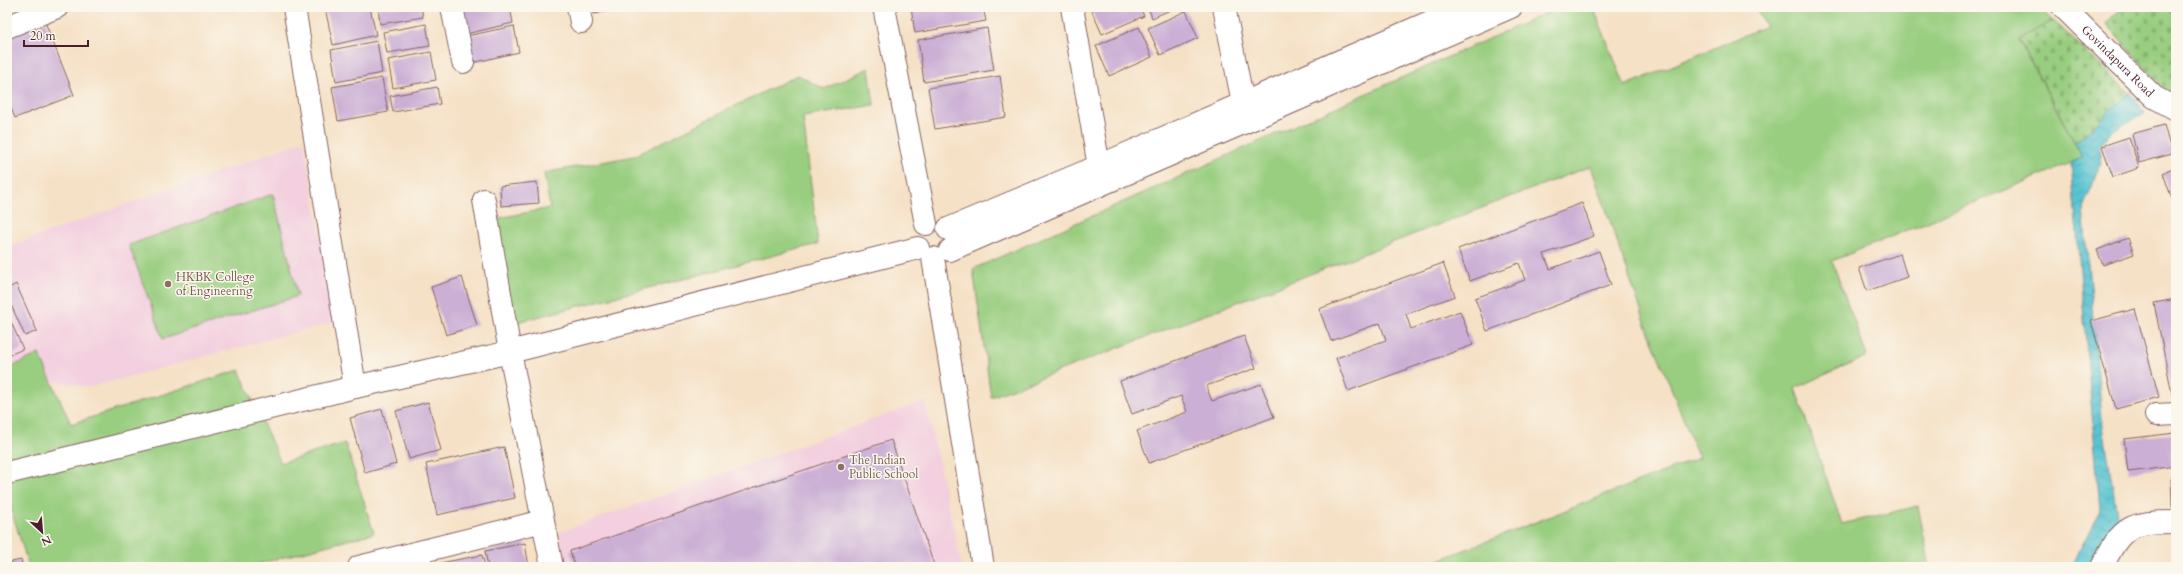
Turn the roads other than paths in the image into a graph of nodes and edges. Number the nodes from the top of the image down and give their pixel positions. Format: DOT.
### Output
graph roads {
  1 [pos="57,7"];
  2 [pos="294,7"];
  3 [pos="452,7"];
  4 [pos="884,7"];
  5 [pos="1072,7"];
  6 [pos="1224,7"];
  7 [pos="1464,7"];
  8 [pos="1512,7"];
  9 [pos="2063,7"];
  10 [pos="36,11"];
  11 [pos="7,27"];
  12 [pos="463,62"];
  13 [pos="2176,109"];
  14 [pos="1245,113"];
  15 [pos="1101,175"];
  16 [pos="484,200"];
  17 [pos="937,246"];
  18 [pos="510,352"];
  19 [pos="355,387"];
  20 [pos="7,474"];
  21 [pos="544,521"];
  22 [pos="2176,522"];
  23 [pos="424,559"];
  24 [pos="359,567"];
  25 [pos="552,567"];
  26 [pos="983,567"];
  27 [pos="2102,567"];
  1 -- 10 [label="street"];
  2 -- 19 [label="street"];
  3 -- 12 [label="street"];
  4 -- 17 [label="street"];
  5 -- 15 [label="street"];
  6 -- 14 [label="street"];
  7 -- 14 [label="street"];
  8 -- 14 [label="street"];
  9 -- 13 [label="street, Govindapura Road"];
  10 -- 11 [label="street"];
  14 -- 15 [label="street"];
  15 -- 17 [label="street"];
  16 -- 18 [label="street"];
  17 -- 18 [label="street"];
  17 -- 26 [label="street"];
  18 -- 19 [label="street"];
  18 -- 21 [label="street"];
  19 -- 20 [label="street"];
  21 -- 23 [label="street"];
  21 -- 25 [label="street"];
  22 -- 27 [label="street"];
  23 -- 24 [label="street"];
}
